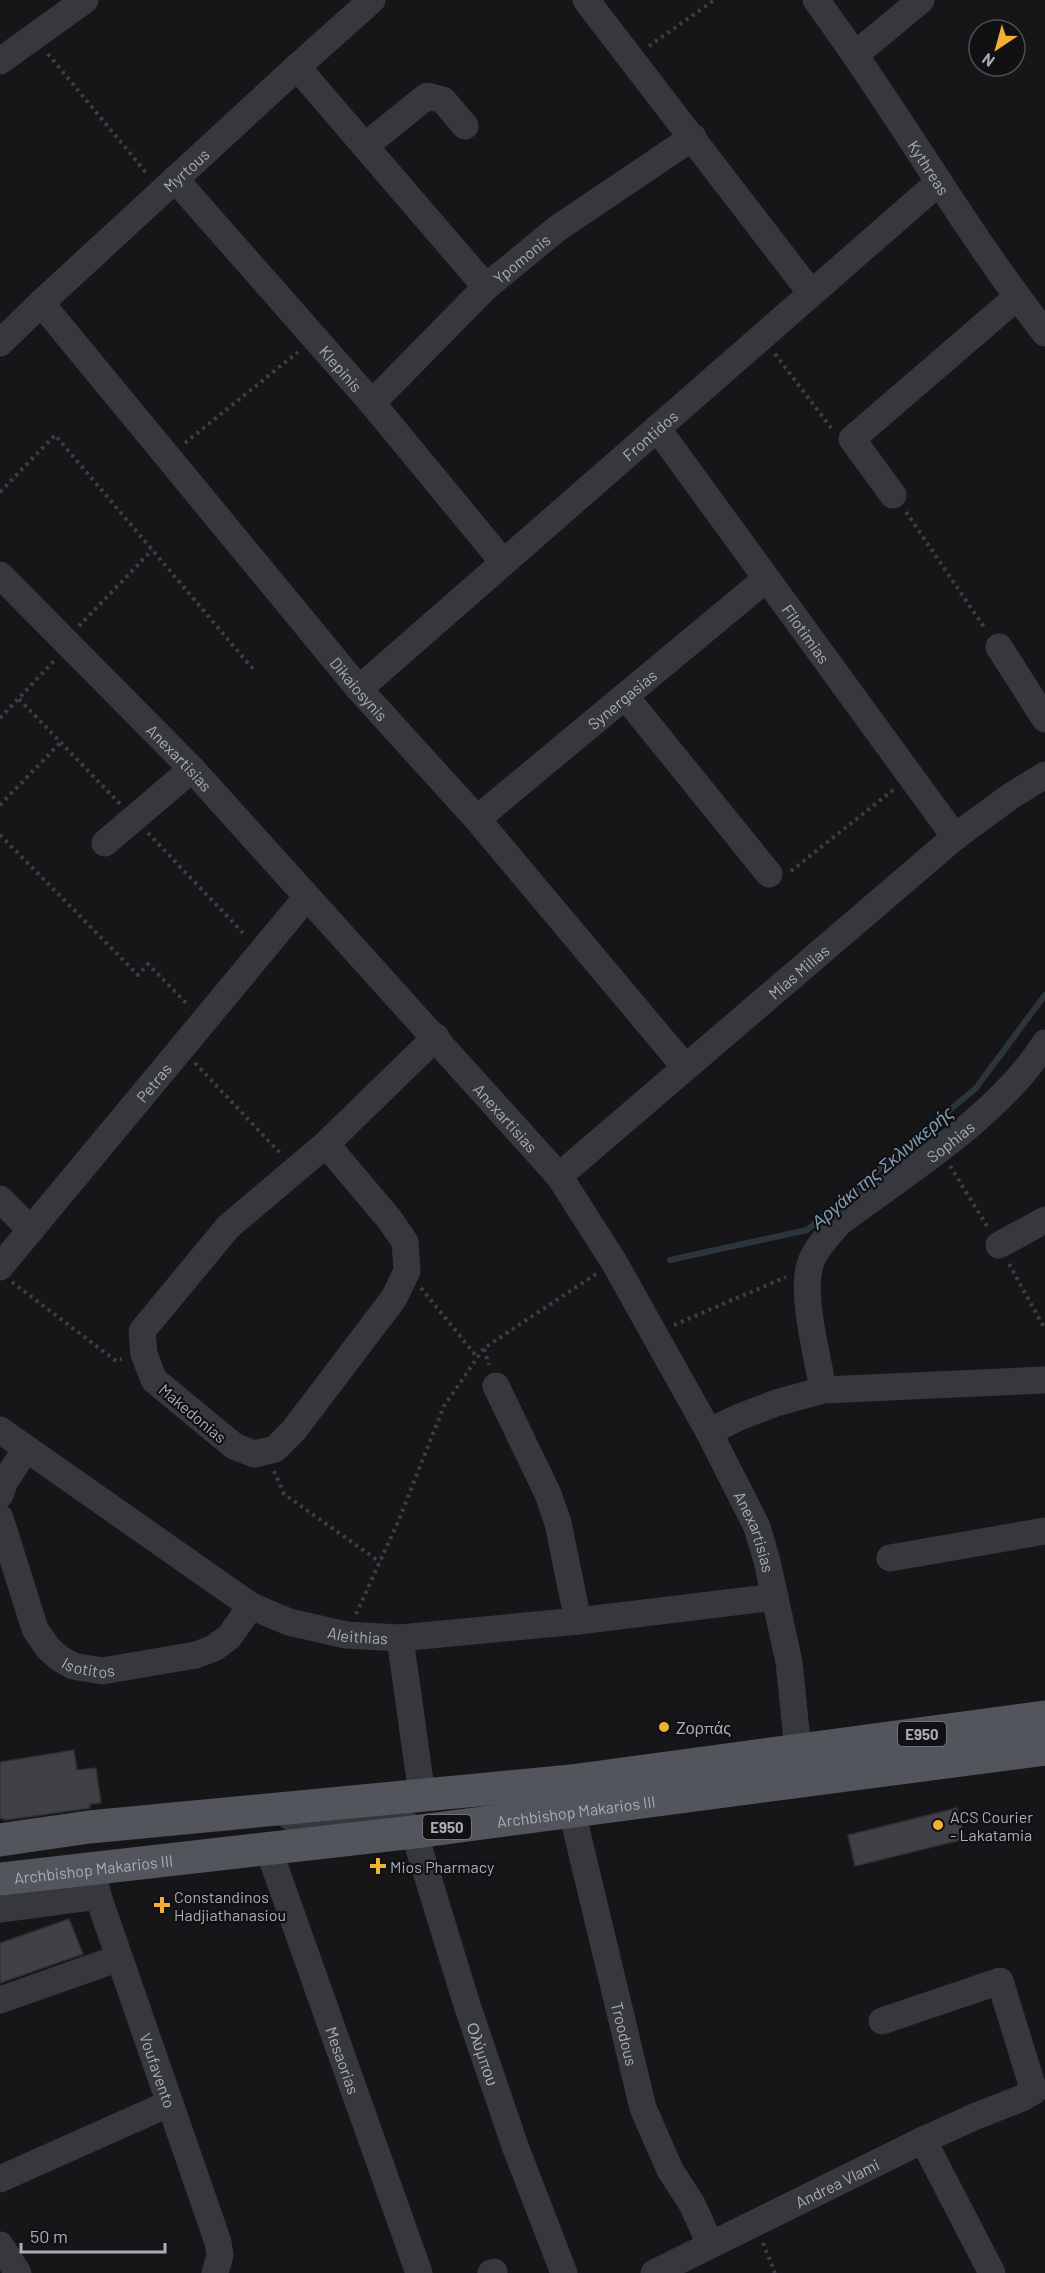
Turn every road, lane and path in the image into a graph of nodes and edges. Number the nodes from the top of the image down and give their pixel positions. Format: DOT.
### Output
graph roads {
  1 [pos="85,0"];
  2 [pos="372,0"];
  3 [pos="586,0"];
  4 [pos="712,0"];
  5 [pos="816,0"];
  6 [pos="921,0"];
  7 [pos="34,37"];
  8 [pos="856,54"];
  9 [pos="631,58"];
  10 [pos="0,61"];
  11 [pos="297,67"];
  12 [pos="465,126"];
  13 [pos="693,137"];
  14 [pos="365,146"];
  15 [pos="939,182"];
  16 [pos="169,185"];
  17 [pos="486,287"];
  18 [pos="811,294"];
  19 [pos="1017,297"];
  20 [pos="41,303"];
  21 [pos="1045,333"];
  22 [pos="762,336"];
  23 [pos="315,338"];
  24 [pos="0,344"];
  25 [pos="372,403"];
  26 [pos="657,428"];
  27 [pos="852,439"];
  28 [pos="168,456"];
  29 [pos="0,492"];
  30 [pos="893,495"];
  31 [pos="152,550"];
  32 [pos="503,562"];
  33 [pos="1,578"];
  34 [pos="766,579"];
  35 [pos="67,643"];
  36 [pos="999,647"];
  37 [pos="253,669"];
  38 [pos="359,689"];
  39 [pos="625,696"];
  40 [pos="19,699"];
  41 [pos="0,718"];
  42 [pos="1045,719"];
  43 [pos="61,742"];
  44 [pos="192,769"];
  45 [pos="910,776"];
  46 [pos="1045,776"];
  47 [pos="0,804"];
  48 [pos="134,819"];
  49 [pos="477,819"];
  50 [pos="0,835"];
  51 [pos="955,837"];
  52 [pos="105,843"];
  53 [pos="769,874"];
  54 [pos="306,898"];
  55 [pos="262,952"];
  56 [pos="205,1022"];
  57 [pos="436,1037"];
  58 [pos="1045,1043"];
  59 [pos="182,1049"];
  60 [pos="685,1067"];
  61 [pos="326,1144"];
  62 [pos="296,1170"];
  63 [pos="559,1176"];
  64 [pos="0,1199"];
  65 [pos="1045,1220"];
  66 [pos="31,1230"];
  67 [pos="999,1245"];
  68 [pos="614,1262"];
  69 [pos="809,1268"];
  70 [pos="407,1271"];
  71 [pos="4,1273"];
  72 [pos="654,1334"];
  73 [pos="144,1354"];
  74 [pos="477,1358"];
  75 [pos="1045,1380"];
  76 [pos="496,1386"];
  77 [pos="824,1390"];
  78 [pos="0,1430"];
  79 [pos="709,1432"];
  80 [pos="26,1449"];
  81 [pos="265,1451"];
  82 [pos="0,1495"];
  83 [pos="0,1518"];
  84 [pos="1045,1532"];
  85 [pos="890,1558"];
  86 [pos="380,1563"];
  87 [pos="775,1597"];
  88 [pos="251,1606"];
  89 [pos="578,1621"];
  90 [pos="346,1635"];
  91 [pos="400,1638"];
  92 [pos="1045,1718"];
  93 [pos="1045,1749"];
  94 [pos="800,1766"];
  95 [pos="422,1795"];
  96 [pos="280,1809"];
  97 [pos="572,1812"];
  98 [pos="414,1832"];
  99 [pos="0,1840"];
  100 [pos="268,1848"];
  101 [pos="0,1879"];
  102 [pos="95,1882"];
  103 [pos="0,1909"];
  104 [pos="119,1958"];
  105 [pos="0,2000"];
  106 [pos="882,2021"];
  107 [pos="168,2104"];
  108 [pos="923,2140"];
  109 [pos="0,2179"];
  110 [pos="753,2223"];
  111 [pos="710,2244"];
  112 [pos="0,2245"];
  113 [pos="18,2273"];
  114 [pos="215,2273"];
  115 [pos="419,2273"];
  116 [pos="564,2273"];
  117 [pos="654,2273"];
  118 [pos="776,2273"];
  119 [pos="992,2273"];
  1 -- 7 [label="street"];
  2 -- 11 [label="street, Myrtous"];
  3 -- 9 [label="street"];
  4 -- 9 [label="path"];
  5 -- 8 [label="street, Kythreas"];
  6 -- 8 [label="street"];
  7 -- 10 [label="street"];
  7 -- 16 [label="path"];
  8 -- 15 [label="street, Kythreas"];
  9 -- 13 [label="street"];
  11 -- 14 [label="street"];
  11 -- 16 [label="street, Myrtous"];
  12 -- 14 [label="street"];
  13 -- 17 [label="street, Ypomonis"];
  13 -- 18 [label="street"];
  14 -- 17 [label="street"];
  15 -- 18 [label="street, Frontidos"];
  15 -- 19 [label="street, Kythreas"];
  16 -- 20 [label="street, Myrtous"];
  16 -- 23 [label="street, Klepinis"];
  17 -- 25 [label="street, Ypomonis"];
  18 -- 22 [label="street, Frontidos"];
  19 -- 21 [label="street, Kythreas"];
  19 -- 27 [label="street"];
  20 -- 24 [label="street, Myrtous"];
  20 -- 28 [label="street, Dikaiosynis"];
  22 -- 26 [label="street, Frontidos"];
  22 -- 27 [label="path"];
  23 -- 25 [label="street, Klepinis"];
  23 -- 28 [label="path"];
  25 -- 32 [label="street, Klepinis"];
  26 -- 32 [label="street, Frontidos"];
  26 -- 34 [label="street, Filotimias"];
  27 -- 30 [label="street"];
  28 -- 38 [label="street, Dikaiosynis"];
  29 -- 31 [label="path"];
  30 -- 36 [label="path"];
  31 -- 35 [label="path"];
  31 -- 37 [label="path"];
  32 -- 38 [label="street, Frontidos"];
  33 -- 35 [label="street, Anexartisias"];
  34 -- 39 [label="street, Synergasias"];
  34 -- 45 [label="street, Filotimias"];
  35 -- 40 [label="path"];
  35 -- 44 [label="street, Anexartisias"];
  36 -- 42 [label="street"];
  38 -- 49 [label="street, Dikaiosynis"];
  39 -- 49 [label="street, Synergasias"];
  39 -- 53 [label="street"];
  40 -- 41 [label="path"];
  40 -- 43 [label="path"];
  43 -- 47 [label="path"];
  43 -- 48 [label="path"];
  44 -- 48 [label="street"];
  44 -- 54 [label="street, Anexartisias"];
  45 -- 51 [label="street, Filotimias"];
  45 -- 53 [label="path"];
  46 -- 51 [label="street, Mias Milias"];
  48 -- 52 [label="street"];
  48 -- 55 [label="path"];
  49 -- 60 [label="street, Dikaiosynis"];
  50 -- 56 [label="path"];
  51 -- 60 [label="street, Mias Milias"];
  54 -- 55 [label="street, Petras"];
  54 -- 57 [label="street, Anexartisias"];
  55 -- 56 [label="street, Petras"];
  56 -- 59 [label="street, Petras"];
  57 -- 61 [label="street, Makedonias"];
  57 -- 63 [label="street, Anexartisias"];
  58 -- 69 [label="street, Sophias"];
  59 -- 62 [label="path"];
  59 -- 66 [label="street, Petras"];
  60 -- 63 [label="street, Mias Milias"];
  61 -- 62 [label="street, Makedonias"];
  61 -- 70 [label="street"];
  62 -- 73 [label="street, Makedonias"];
  63 -- 68 [label="street, Anexartisias"];
  64 -- 66 [label="street"];
  65 -- 67 [label="street"];
  66 -- 71 [label="street, Petras"];
  68 -- 72 [label="street, Anexartisias"];
  68 -- 74 [label="path"];
  69 -- 72 [label="path"];
  69 -- 77 [label="street, Sophias"];
  70 -- 74 [label="path"];
  70 -- 81 [label="street"];
  71 -- 73 [label="path"];
  72 -- 79 [label="street, Anexartisias"];
  73 -- 81 [label="street, Makedonias"];
  74 -- 86 [label="path"];
  75 -- 77 [label="street"];
  76 -- 89 [label="street"];
  77 -- 79 [label="street"];
  78 -- 80 [label="street, Aleithias"];
  79 -- 87 [label="street, Anexartisias"];
  80 -- 82 [label="street"];
  80 -- 88 [label="street, Aleithias"];
  81 -- 86 [label="path"];
  83 -- 88 [label="street, Isotitos"];
  84 -- 85 [label="street"];
  86 -- 90 [label="path"];
  87 -- 89 [label="street, Aleithias"];
  87 -- 94 [label="street, Anexartisias"];
  88 -- 90 [label="street, Aleithias"];
  89 -- 91 [label="street, Aleithias"];
  90 -- 91 [label="street, Aleithias"];
  91 -- 95 [label="street"];
  92 -- 94 [label="main road, Archbishop Makarios III / E950"];
  93 -- 94 [label="main road, Archbishop Makarios III / E950"];
  94 -- 95 [label="main road, Archbishop Makarios III / E950"];
  94 -- 97 [label="main road, Archbishop Makarios III / E950"];
  95 -- 96 [label="main road, Archbishop Makarios III / E950"];
  96 -- 98 [label="street"];
  96 -- 99 [label="main road, Archbishop Makarios III / E950"];
  97 -- 98 [label="main road, Archbishop Makarios III / E950"];
  97 -- 111 [label="street, Troodous"];
  98 -- 100 [label="main road, Archbishop Makarios III / E950"];
  98 -- 116 [label="street, Ολύμπου"];
  100 -- 102 [label="main road, Archbishop Makarios III / E950"];
  100 -- 115 [label="street, Mesaorias"];
  101 -- 102 [label="main road, Archbishop Makarios III / E950"];
  102 -- 103 [label="street"];
  102 -- 104 [label="street, Voufavento"];
  104 -- 105 [label="street"];
  104 -- 107 [label="street, Voufavento"];
  106 -- 108 [label="street, Andrea Vlami"];
  107 -- 109 [label="street"];
  107 -- 114 [label="street, Voufavento"];
  108 -- 110 [label="street, Andrea Vlami"];
  108 -- 119 [label="street"];
  110 -- 111 [label="street, Andrea Vlami"];
  110 -- 118 [label="path"];
  111 -- 117 [label="street, Andrea Vlami"];
  112 -- 113 [label="street"];
}
